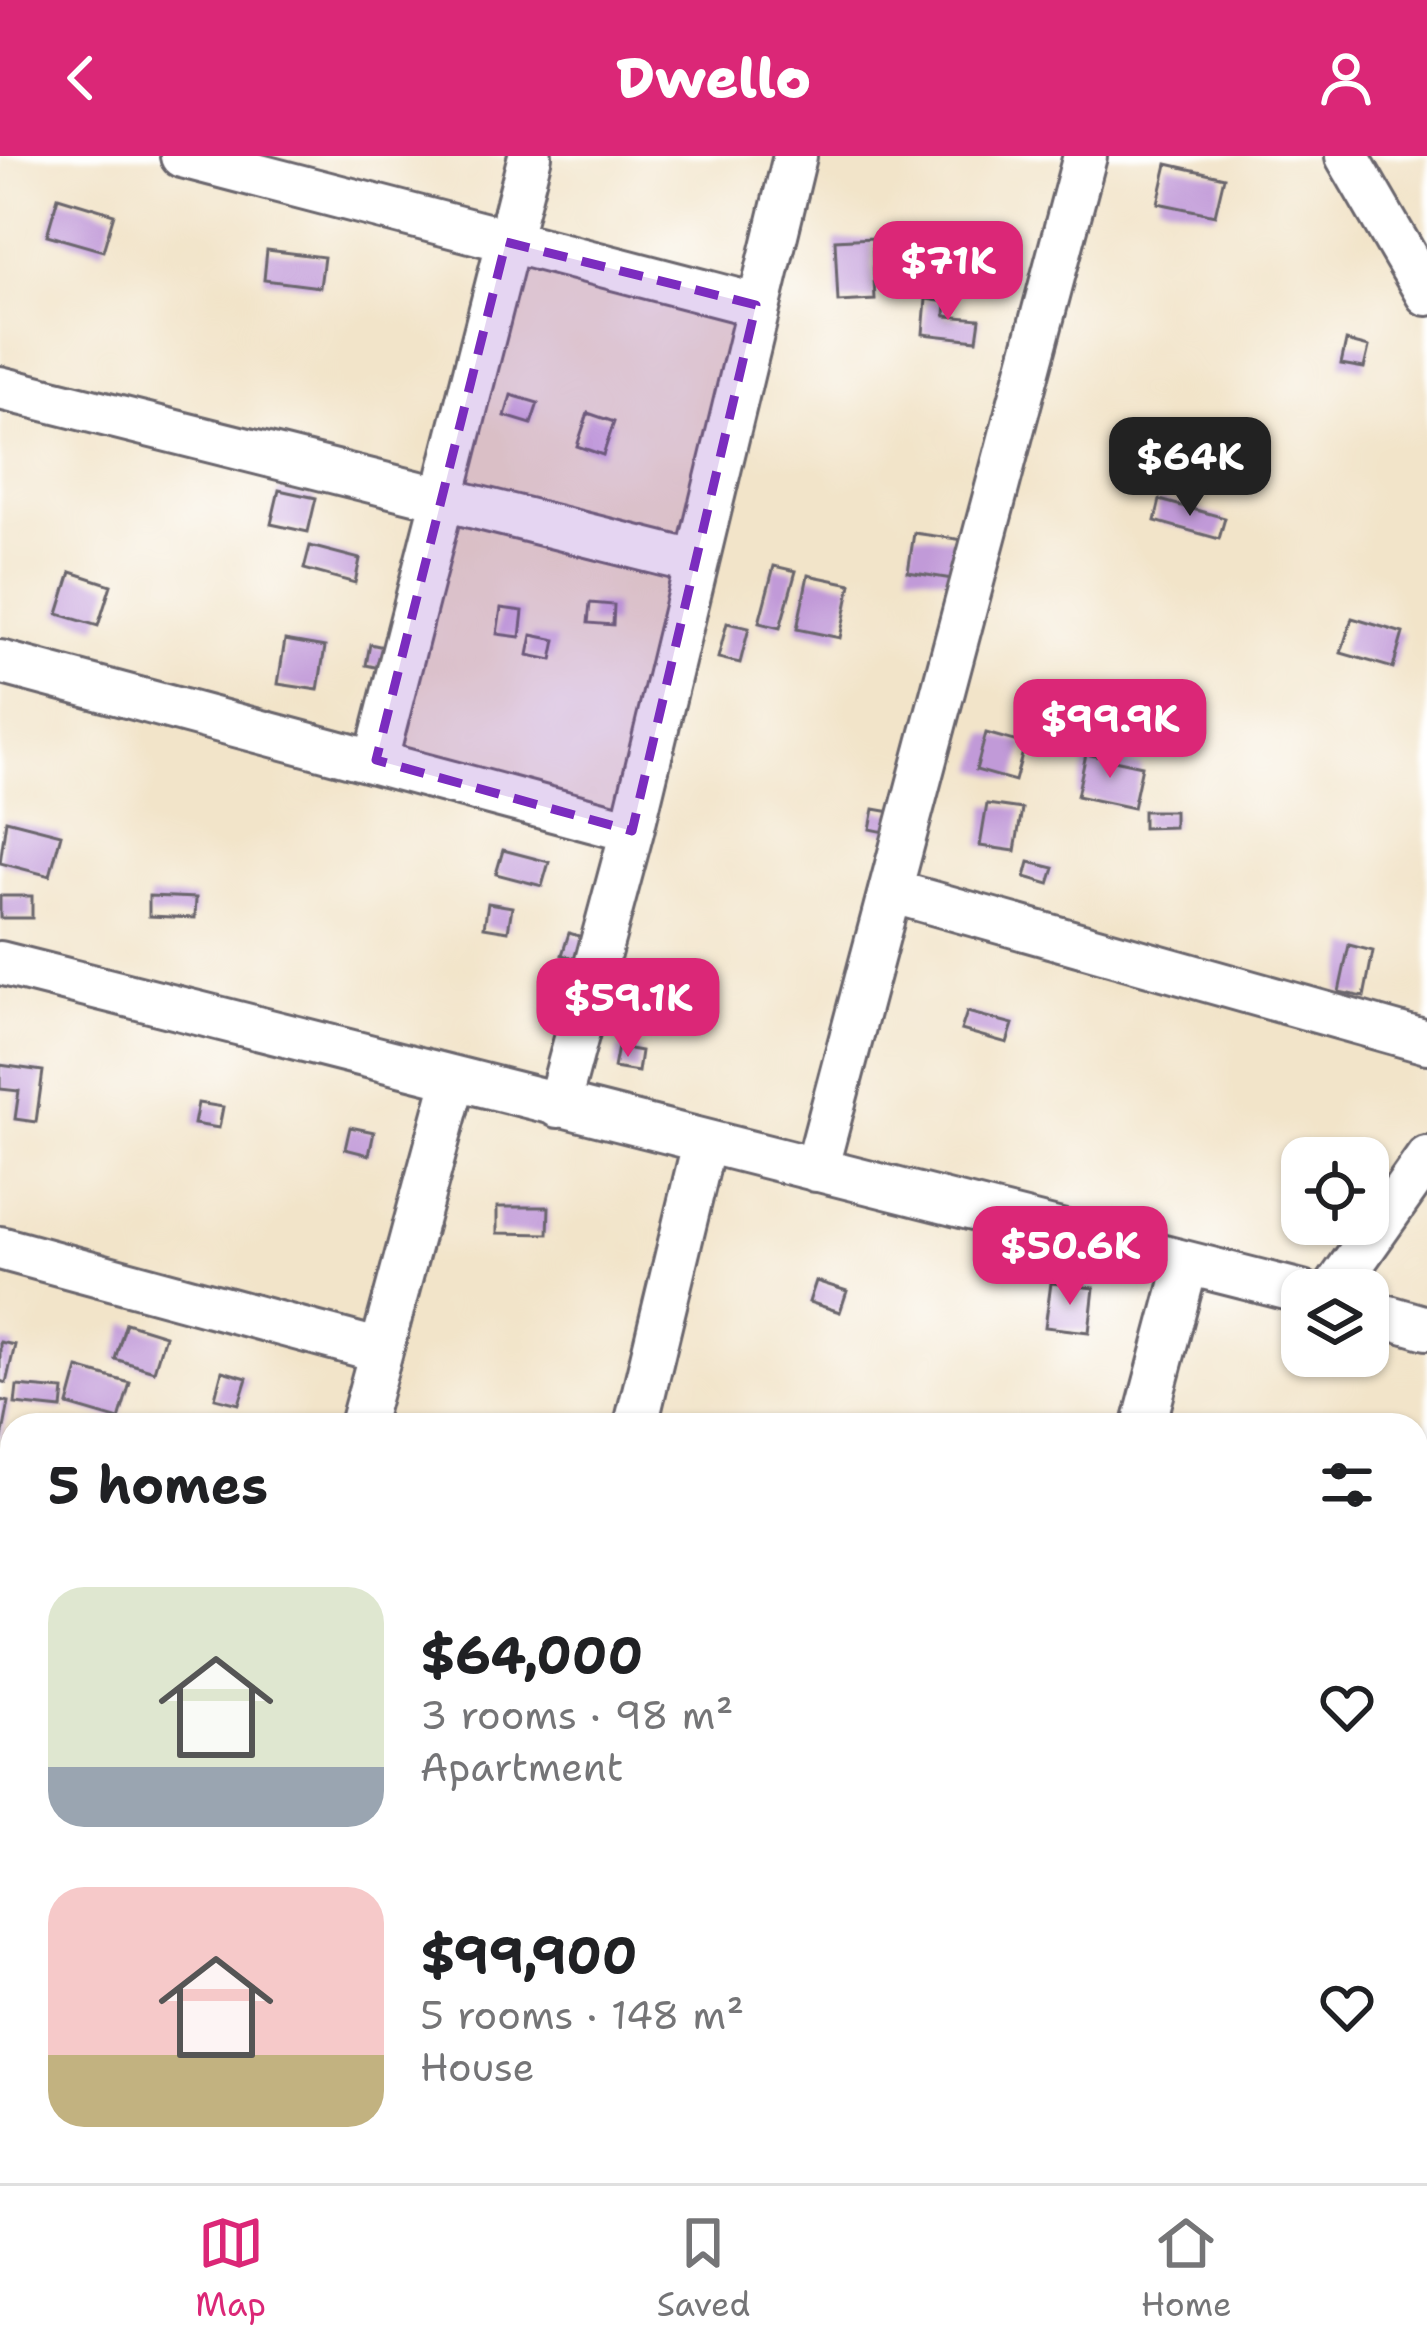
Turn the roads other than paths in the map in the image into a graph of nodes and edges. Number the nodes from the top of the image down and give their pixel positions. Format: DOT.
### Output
graph roads {
  1 [pos="182,156"];
  2 [pos="530,156"];
  3 [pos="795,156"];
  4 [pos="1085,156"];
  5 [pos="1347,156"];
  6 [pos="506,242"];
  7 [pos="1427,294"];
  8 [pos="756,305"];
  9 [pos="0,388"];
  10 [pos="442,497"];
  11 [pos="695,562"];
  12 [pos="0,662"];
  13 [pos="376,760"];
  14 [pos="632,830"];
  15 [pos="890,890"];
  16 [pos="0,963"];
  17 [pos="1427,1042"];
  18 [pos="454,1079"];
  19 [pos="558,1106"];
  20 [pos="704,1143"];
  21 [pos="1427,1158"];
  22 [pos="816,1170"];
  23 [pos="0,1248"];
  24 [pos="1187,1263"];
  25 [pos="1349,1269"];
  26 [pos="1281,1287"];
  27 [pos="1389,1317"];
  28 [pos="1427,1328"];
  29 [pos="381,1352"];
  30 [pos="365,1413"];
  31 [pos="639,1413"];
  32 [pos="1147,1413"];
  1 -- 6 [label="street"];
  2 -- 6 [label="street"];
  3 -- 8 [label="street"];
  4 -- 15 [label="street"];
  5 -- 7 [label="street"];
  6 -- 8 [label="street"];
  6 -- 10 [label="street"];
  8 -- 11 [label="street"];
  9 -- 10 [label="street"];
  10 -- 11 [label="street"];
  10 -- 13 [label="street"];
  11 -- 14 [label="street"];
  12 -- 13 [label="street"];
  13 -- 14 [label="street"];
  14 -- 19 [label="street"];
  15 -- 17 [label="street"];
  15 -- 22 [label="street"];
  16 -- 18 [label="street"];
  18 -- 19 [label="street"];
  18 -- 29 [label="street"];
  19 -- 20 [label="street"];
  20 -- 22 [label="street"];
  20 -- 31 [label="street"];
  21 -- 25 [label="street"];
  22 -- 24 [label="street"];
  23 -- 29 [label="street"];
  24 -- 26 [label="street"];
  24 -- 32 [label="street"];
  27 -- 28 [label="street"];
  29 -- 30 [label="street"];
}
